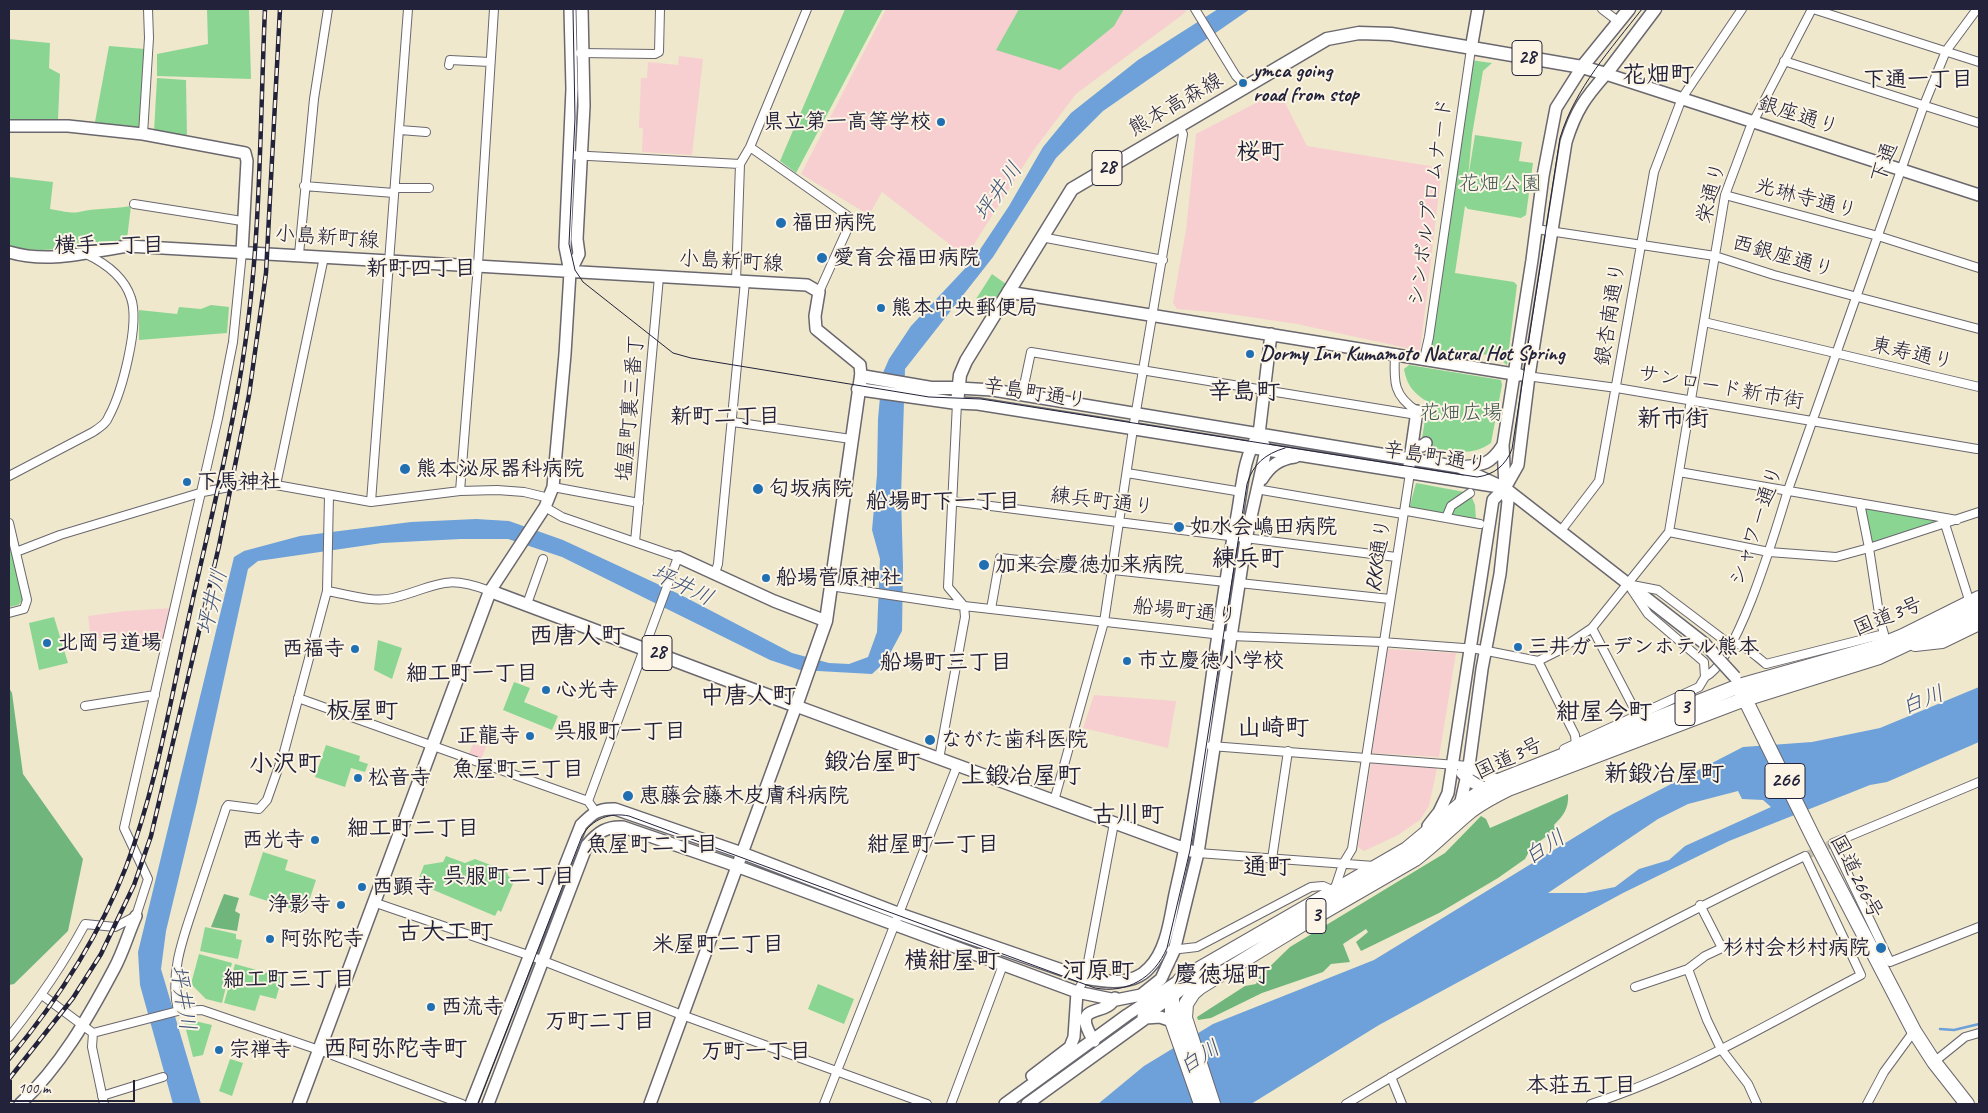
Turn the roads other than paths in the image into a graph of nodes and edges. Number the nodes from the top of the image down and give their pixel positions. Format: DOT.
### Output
graph roads {
  1 [pos="148,9"];
  2 [pos="328,9"];
  3 [pos="408,9"];
  4 [pos="494,9"];
  5 [pos="566,9"];
  6 [pos="570,9"];
  7 [pos="582,9"];
  8 [pos="660,9"];
  9 [pos="808,9"];
  10 [pos="1195,9"];
  11 [pos="1478,9"];
  12 [pos="1602,9"];
  13 [pos="1629,9"];
  14 [pos="1655,9"];
  15 [pos="1742,9"];
  16 [pos="1812,9"];
  17 [pos="1977,9"];
  18 [pos="1619,22"];
  19 [pos="1471,49"];
  20 [pos="1946,51"];
  21 [pos="571,53"];
  22 [pos="583,53"];
  23 [pos="1784,61"];
  24 [pos="490,62"];
  25 [pos="1979,62"];
  26 [pos="449,65"];
  27 [pos="1582,67"];
  28 [pos="1606,74"];
  29 [pos="1247,87"];
  30 [pos="1682,98"];
  31 [pos="1924,105"];
  32 [pos="1752,122"];
  33 [pos="1979,123"];
  34 [pos="9,126"];
  35 [pos="1179,126"];
  36 [pos="400,130"];
  37 [pos="426,132"];
  38 [pos="143,134"];
  39 [pos="750,147"];
  40 [pos="570,154"];
  41 [pos="582,155"];
  42 [pos="740,164"];
  43 [pos="1901,169"];
  44 [pos="304,186"];
  45 [pos="429,188"];
  46 [pos="394,190"];
  47 [pos="1726,195"];
  48 [pos="1979,195"];
  49 [pos="134,204"];
  50 [pos="242,221"];
  51 [pos="1536,229"];
  52 [pos="1552,231"];
  53 [pos="1878,236"];
  54 [pos="1041,237"];
  55 [pos="1640,245"];
  56 [pos="9,252"];
  57 [pos="242,252"];
  58 [pos="86,254"];
  59 [pos="299,254"];
  60 [pos="1715,256"];
  61 [pos="324,257"];
  62 [pos="389,260"];
  63 [pos="1162,260"];
  64 [pos="478,265"];
  65 [pos="1979,268"];
  66 [pos="570,272"];
  67 [pos="659,276"];
  68 [pos="741,281"];
  69 [pos="819,292"];
  70 [pos="1008,292"];
  71 [pos="1856,296"];
  72 [pos="1153,316"];
  73 [pos="1704,322"];
  74 [pos="1979,329"];
  75 [pos="1271,334"];
  76 [pos="1396,353"];
  77 [pos="1836,354"];
  78 [pos="1424,359"];
  79 [pos="1144,370"];
  80 [pos="1514,374"];
  81 [pos="861,376"];
  82 [pos="1532,376"];
  83 [pos="876,386"];
  84 [pos="958,388"];
  85 [pos="1617,388"];
  86 [pos="1979,388"];
  87 [pos="858,390"];
  88 [pos="1264,390"];
  89 [pos="929,394"];
  90 [pos="1022,395"];
  91 [pos="1690,400"];
  92 [pos="957,403"];
  93 [pos="1136,412"];
  94 [pos="1417,413"];
  95 [pos="733,422"];
  96 [pos="1812,422"];
  97 [pos="1133,428"];
  98 [pos="1259,434"];
  99 [pos="851,440"];
  100 [pos="1979,441"];
  101 [pos="1426,443"];
  102 [pos="1503,445"];
  103 [pos="1412,446"];
  104 [pos="1249,448"];
  105 [pos="1977,449"];
  106 [pos="1266,450"];
  107 [pos="1306,455"];
  108 [pos="1979,458"];
  109 [pos="1409,459"];
  110 [pos="1459,467"];
  111 [pos="1679,472"];
  112 [pos="1127,473"];
  113 [pos="1410,473"];
  114 [pos="9,474"];
  115 [pos="276,485"];
  116 [pos="1505,488"];
  117 [pos="1256,490"];
  118 [pos="1788,490"];
  119 [pos="460,491"];
  120 [pos="203,492"];
  121 [pos="1242,492"];
  122 [pos="1470,493"];
  123 [pos="329,495"];
  124 [pos="549,497"];
  125 [pos="951,500"];
  126 [pos="371,502"];
  127 [pos="1860,503"];
  128 [pos="640,504"];
  129 [pos="1405,512"];
  130 [pos="1979,512"];
  131 [pos="1446,518"];
  132 [pos="1958,520"];
  133 [pos="1120,521"];
  134 [pos="9,523"];
  135 [pos="1480,524"];
  136 [pos="1945,524"];
  137 [pos="1560,532"];
  138 [pos="1669,532"];
  139 [pos="1233,537"];
  140 [pos="1246,539"];
  141 [pos="636,542"];
  142 [pos="1869,548"];
  143 [pos="16,552"];
  144 [pos="1769,552"];
  145 [pos="678,557"];
  146 [pos="1396,557"];
  147 [pos="543,559"];
  148 [pos="1112,570"];
  149 [pos="715,572"];
  150 [pos="1226,582"];
  151 [pos="1239,584"];
  152 [pos="1628,584"];
  153 [pos="830,586"];
  154 [pos="327,591"];
  155 [pos="490,591"];
  156 [pos="1390,599"];
  157 [pos="527,604"];
  158 [pos="1976,604"];
  159 [pos="964,606"];
  160 [pos="991,609"];
  161 [pos="9,613"];
  162 [pos="826,621"];
  163 [pos="1104,622"];
  164 [pos="1979,623"];
  165 [pos="1592,628"];
  166 [pos="1218,634"];
  167 [pos="1231,636"];
  168 [pos="1734,641"];
  169 [pos="1382,642"];
  170 [pos="1909,644"];
  171 [pos="644,648"];
  172 [pos="1465,648"];
  173 [pos="1485,650"];
  174 [pos="1538,661"];
  175 [pos="1705,677"];
  176 [pos="1739,687"];
  177 [pos="155,695"];
  178 [pos="298,698"];
  179 [pos="85,706"];
  180 [pos="796,706"];
  181 [pos="1638,716"];
  182 [pos="434,745"];
  183 [pos="1202,745"];
  184 [pos="1215,746"];
  185 [pos="1576,747"];
  186 [pos="1288,752"];
  187 [pos="1365,757"];
  188 [pos="939,759"];
  189 [pos="1453,764"];
  190 [pos="957,766"];
  191 [pos="1467,772"];
  192 [pos="1979,782"];
  193 [pos="1505,784"];
  194 [pos="1486,789"];
  195 [pos="1054,800"];
  196 [pos="591,806"];
  197 [pos="1460,806"];
  198 [pos="1114,823"];
  199 [pos="1455,824"];
  200 [pos="1186,849"];
  201 [pos="1407,849"];
  202 [pos="742,853"];
  203 [pos="1198,853"];
  204 [pos="1272,859"];
  205 [pos="1343,864"];
  206 [pos="738,866"];
  207 [pos="1376,866"];
  208 [pos="1334,891"];
  209 [pos="373,902"];
  210 [pos="1700,905"];
  211 [pos="900,914"];
  212 [pos="136,916"];
  213 [pos="896,926"];
  214 [pos="1979,927"];
  215 [pos="1162,948"];
  216 [pos="1174,951"];
  217 [pos="528,955"];
  218 [pos="542,960"];
  219 [pos="1243,960"];
  220 [pos="1004,965"];
  221 [pos="1688,969"];
  222 [pos="1085,978"];
  223 [pos="1180,980"];
  224 [pos="1111,982"];
  225 [pos="1635,987"];
  226 [pos="1077,992"];
  227 [pos="42,996"];
  228 [pos="1116,1000"];
  229 [pos="178,1010"];
  230 [pos="1175,1011"];
  231 [pos="682,1014"];
  232 [pos="1127,1015"];
  233 [pos="82,1023"];
  234 [pos="1134,1026"];
  235 [pos="1914,1031"];
  236 [pos="93,1033"];
  237 [pos="1979,1033"];
  238 [pos="9,1036"];
  239 [pos="1094,1041"];
  240 [pos="1721,1049"];
  241 [pos="319,1050"];
  242 [pos="1934,1062"];
  243 [pos="837,1070"];
  244 [pos="163,1077"];
  245 [pos="1392,1077"];
  246 [pos="102,1096"];
  247 [pos="20,1104"];
  248 [pos="104,1104"];
  249 [pos="299,1104"];
  250 [pos="462,1104"];
  251 [pos="471,1104"];
  252 [pos="488,1104"];
  253 [pos="650,1104"];
  254 [pos="824,1104"];
  255 [pos="927,1104"];
  256 [pos="951,1104"];
  257 [pos="1003,1104"];
  258 [pos="1027,1104"];
  259 [pos="1201,1104"];
  260 [pos="1213,1104"];
  261 [pos="1346,1104"];
  262 [pos="1402,1104"];
  263 [pos="1591,1104"];
  264 [pos="1757,1104"];
  265 [pos="1867,1104"];
  266 [pos="1967,1104"];
  1 -- 38 [label="street"];
  2 -- 44 [label="street"];
  3 -- 36 [label="street"];
  4 -- 24 [label="street"];
  5 -- 6 [label="street"];
  6 -- 7 [label="street"];
  6 -- 21 [label="street"];
  7 -- 22 [label="street"];
  8 -- 22 [label="street"];
  9 -- 39 [label="street"];
  10 -- 29 [label="street"];
  11 -- 19 [label="street"];
  12 -- 18 [label="street"];
  13 -- 18 [label="main road"];
  14 -- 28 [label="main road"];
  15 -- 30 [label="street, 銀杏南通り"];
  16 -- 20 [label="street"];
  16 -- 23 [label="street, 栄通り"];
  17 -- 20 [label="street, 下通"];
  18 -- 27 [label="main road"];
  19 -- 27 [label="main road, 熊本高森線 / 28"];
  19 -- 29 [label="main road, 熊本高森線 / 28"];
  19 -- 78 [label="street, シンボルプロムナード"];
  20 -- 25 [label="street"];
  20 -- 31 [label="street, 下通"];
  21 -- 22 [label="street"];
  21 -- 40 [label="street"];
  22 -- 41 [label="street"];
  23 -- 31 [label="street"];
  23 -- 32 [label="street, 栄通り"];
  24 -- 26 [label="street"];
  24 -- 64 [label="street"];
  27 -- 28 [label="main road, 熊本高森線 / 28"];
  27 -- 51 [label="street"];
  28 -- 30 [label="street, 銀座通り"];
  28 -- 52 [label="street"];
  29 -- 35 [label="main road, 熊本高森線 / 28"];
  30 -- 32 [label="street, 銀座通り"];
  30 -- 55 [label="street, 銀杏南通り"];
  31 -- 33 [label="street"];
  31 -- 43 [label="street, 下通"];
  32 -- 43 [label="street, 銀座通り"];
  32 -- 47 [label="street, 栄通り"];
  34 -- 38 [label="street"];
  35 -- 54 [label="main road, 熊本高森線 / 28"];
  35 -- 63 [label="street"];
  36 -- 37 [label="street"];
  36 -- 46 [label="street"];
  38 -- 50 [label="street"];
  39 -- 42 [label="street"];
  39 -- 69 [label="street"];
  40 -- 41 [label="street"];
  40 -- 66 [label="street"];
  41 -- 42 [label="street"];
  41 -- 66 [label="street"];
  42 -- 68 [label="street"];
  43 -- 48 [label="street, 銀座通り"];
  43 -- 53 [label="street, 下通"];
  44 -- 46 [label="street"];
  44 -- 59 [label="street"];
  45 -- 46 [label="street"];
  46 -- 62 [label="street"];
  47 -- 53 [label="street, 光琳寺通り"];
  47 -- 60 [label="street, 栄通り"];
  49 -- 50 [label="street"];
  50 -- 57 [label="street"];
  51 -- 52 [label="street, 西銀座通り"];
  51 -- 80 [label="street"];
  52 -- 55 [label="street, 西銀座通り"];
  52 -- 82 [label="street"];
  53 -- 65 [label="street, 光琳寺通り"];
  53 -- 71 [label="street, 下通"];
  54 -- 63 [label="street"];
  54 -- 70 [label="main road, 熊本高森線 / 28"];
  55 -- 60 [label="street, 西銀座通り"];
  55 -- 85 [label="street, 銀杏南通り"];
  56 -- 58 [label="street, 小島新町線"];
  57 -- 58 [label="street, 小島新町線"];
  57 -- 59 [label="street, 小島新町線"];
  57 -- 120 [label="street"];
  58 -- 114 [label="street"];
  59 -- 61 [label="street, 小島新町線"];
  60 -- 71 [label="street, 西銀座通り"];
  60 -- 73 [label="street, 栄通り"];
  61 -- 62 [label="street, 小島新町線"];
  61 -- 115 [label="street"];
  62 -- 64 [label="street, 小島新町線"];
  62 -- 126 [label="street"];
  63 -- 72 [label="street"];
  64 -- 66 [label="street, 小島新町線"];
  64 -- 119 [label="street"];
  66 -- 67 [label="street, 小島新町線"];
  66 -- 124 [label="street"];
  67 -- 68 [label="street, 小島新町線"];
  67 -- 128 [label="street, 塩屋町裏三番丁"];
  68 -- 69 [label="street, 小島新町線"];
  68 -- 95 [label="street"];
  69 -- 81 [label="street"];
  70 -- 72 [label="street"];
  70 -- 84 [label="main road, 熊本高森線 / 28"];
  71 -- 74 [label="street, 西銀座通り"];
  71 -- 77 [label="street, 下通"];
  72 -- 75 [label="street"];
  72 -- 79 [label="street"];
  73 -- 77 [label="street, 東寿通り"];
  73 -- 91 [label="street, 栄通り"];
  75 -- 76 [label="street"];
  75 -- 88 [label="street"];
  76 -- 78 [label="street"];
  76 -- 94 [label="street"];
  77 -- 86 [label="street, 東寿通り"];
  77 -- 96 [label="street, 下通"];
  78 -- 80 [label="street"];
  79 -- 88 [label="street"];
  79 -- 90 [label="street"];
  79 -- 93 [label="street"];
  80 -- 82 [label="street"];
  80 -- 102 [label="street"];
  81 -- 83 [label="main road"];
  81 -- 87 [label="main road"];
  82 -- 85 [label="street, サンロード新市街"];
  82 -- 116 [label="street"];
  83 -- 87 [label="main road"];
  83 -- 89 [label="main road"];
  84 -- 89 [label="main road"];
  84 -- 90 [label="street, 辛島町通り"];
  84 -- 92 [label="main road, 熊本高森線 / 28"];
  85 -- 91 [label="street, サンロード新市街"];
  85 -- 137 [label="street, 銀杏南通り"];
  87 -- 99 [label="main road"];
  88 -- 94 [label="street"];
  88 -- 98 [label="street"];
  89 -- 92 [label="main road"];
  90 -- 93 [label="street, 辛島町通り"];
  91 -- 96 [label="street, サンロード新市街"];
  91 -- 111 [label="street, 栄通り"];
  92 -- 97 [label="street, 辛島町通り"];
  92 -- 125 [label="street"];
  93 -- 97 [label="street"];
  93 -- 98 [label="street, 辛島町通り"];
  94 -- 103 [label="street"];
  95 -- 99 [label="street"];
  95 -- 149 [label="street"];
  96 -- 105 [label="street, サンロード新市街"];
  96 -- 118 [label="street, シャワー通り"];
  97 -- 104 [label="street, 辛島町通り"];
  97 -- 112 [label="street"];
  98 -- 104 [label="street"];
  98 -- 106 [label="street"];
  98 -- 109 [label="street, 辛島町通り"];
  99 -- 153 [label="main road"];
  100 -- 105 [label="street"];
  101 -- 103 [label="street"];
  102 -- 110 [label="street"];
  102 -- 116 [label="street"];
  103 -- 109 [label="street"];
  104 -- 106 [label="street, 辛島町通り"];
  104 -- 121 [label="street"];
  105 -- 108 [label="street"];
  106 -- 107 [label="street, 辛島町通り"];
  106 -- 117 [label="street"];
  107 -- 113 [label="street, 辛島町通り"];
  107 -- 117 [label="street"];
  109 -- 110 [label="street, 辛島町通り"];
  109 -- 113 [label="street"];
  110 -- 116 [label="street, 辛島町通り"];
  111 -- 118 [label="street"];
  111 -- 138 [label="street, 栄通り"];
  112 -- 121 [label="street"];
  112 -- 133 [label="street"];
  113 -- 116 [label="street, 辛島町通り"];
  113 -- 129 [label="street, RKK通り"];
  115 -- 120 [label="street"];
  115 -- 123 [label="street"];
  116 -- 137 [label="street"];
  116 -- 172 [label="street"];
  116 -- 173 [label="street"];
  117 -- 129 [label="street"];
  117 -- 140 [label="street"];
  118 -- 127 [label="street"];
  118 -- 144 [label="street, シャワー通り"];
  119 -- 124 [label="street"];
  119 -- 126 [label="street"];
  120 -- 143 [label="street"];
  120 -- 177 [label="street"];
  121 -- 139 [label="street"];
  122 -- 131 [label="street"];
  123 -- 126 [label="street"];
  123 -- 154 [label="street"];
  124 -- 128 [label="street"];
  124 -- 141 [label="street"];
  124 -- 155 [label="street"];
  125 -- 133 [label="street, 練兵町通り"];
  125 -- 159 [label="street"];
  127 -- 132 [label="street"];
  127 -- 142 [label="street"];
  128 -- 141 [label="street, 塩屋町裏三番丁"];
  129 -- 131 [label="street"];
  129 -- 146 [label="street, RKK通り"];
  130 -- 132 [label="street"];
  131 -- 135 [label="street"];
  132 -- 136 [label="street"];
  133 -- 139 [label="street, 練兵町通り"];
  133 -- 148 [label="street"];
  134 -- 143 [label="street"];
  136 -- 142 [label="street"];
  136 -- 158 [label="street"];
  137 -- 152 [label="street"];
  138 -- 144 [label="street"];
  138 -- 152 [label="street"];
  139 -- 140 [label="street, 練兵町通り"];
  139 -- 150 [label="street"];
  140 -- 146 [label="street, 練兵町通り"];
  140 -- 151 [label="street"];
  141 -- 145 [label="street"];
  142 -- 144 [label="street"];
  142 -- 168 [label="street"];
  143 -- 161 [label="street"];
  144 -- 168 [label="street, シャワー通り"];
  145 -- 149 [label="street"];
  145 -- 171 [label="street"];
  146 -- 156 [label="street, RKK通り"];
  147 -- 157 [label="street"];
  148 -- 150 [label="street"];
  148 -- 160 [label="street"];
  148 -- 163 [label="street"];
  149 -- 162 [label="street"];
  150 -- 166 [label="street"];
  151 -- 156 [label="street"];
  151 -- 167 [label="street"];
  152 -- 165 [label="street"];
  152 -- 168 [label="street"];
  152 -- 175 [label="street"];
  152 -- 176 [label="street, bridge"];
  153 -- 159 [label="street, 船場町通り"];
  153 -- 162 [label="main road"];
  154 -- 155 [label="street"];
  154 -- 178 [label="street"];
  155 -- 157 [label="main road, 28"];
  155 -- 182 [label="main road"];
  156 -- 169 [label="street, RKK通り"];
  157 -- 171 [label="main road, 28"];
  158 -- 170 [label="highway, 国道3号 / 3"];
  158 -- 176 [label="highway, 国道3号 / 3"];
  159 -- 160 [label="street, 船場町通り"];
  159 -- 188 [label="street"];
  160 -- 163 [label="street, 船場町通り"];
  162 -- 180 [label="main road"];
  163 -- 166 [label="street, 船場町通り"];
  163 -- 195 [label="street"];
  164 -- 170 [label="highway, 3"];
  165 -- 174 [label="street"];
  165 -- 181 [label="street"];
  166 -- 167 [label="street, 船場町通り"];
  166 -- 183 [label="street"];
  167 -- 169 [label="street, 船場町通り"];
  167 -- 184 [label="street"];
  168 -- 175 [label="street, シャワー通り"];
  169 -- 172 [label="street, 船場町通り"];
  169 -- 187 [label="street, RKK通り"];
  170 -- 176 [label="highway, 国道3号 / 3"];
  171 -- 180 [label="main road, 28"];
  171 -- 196 [label="street"];
  172 -- 173 [label="street, 船場町通り"];
  172 -- 189 [label="street"];
  173 -- 174 [label="street, 船場町通り"];
  173 -- 191 [label="street"];
  174 -- 185 [label="street"];
  175 -- 181 [label="street, シャワー通り"];
  176 -- 185 [label="highway, 国道3号 / 3"];
  176 -- 193 [label="highway, 国道3号 / 3"];
  176 -- 235 [label="highway, 国道266号 / 266"];
  177 -- 179 [label="street"];
  177 -- 212 [label="street"];
  178 -- 182 [label="street"];
  178 -- 229 [label="street"];
  180 -- 188 [label="street"];
  180 -- 202 [label="street"];
  181 -- 185 [label="street, シャワー通り"];
  182 -- 196 [label="street"];
  182 -- 209 [label="main road"];
  183 -- 184 [label="street"];
  183 -- 200 [label="street"];
  184 -- 186 [label="street"];
  184 -- 203 [label="street"];
  185 -- 193 [label="highway, 国道3号 / 3"];
  186 -- 187 [label="street"];
  186 -- 204 [label="street"];
  187 -- 189 [label="street"];
  187 -- 205 [label="street, RKK通り"];
  188 -- 190 [label="street"];
  189 -- 191 [label="street"];
  189 -- 201 [label="street"];
  190 -- 195 [label="street"];
  190 -- 211 [label="street"];
  191 -- 193 [label="street"];
  191 -- 194 [label="street"];
  191 -- 197 [label="street"];
  192 -- 214 [label="street"];
  193 -- 194 [label="highway, 国道3号 / 3"];
  193 -- 199 [label="highway, 国道3号 / 3"];
  194 -- 197 [label="highway, 国道3号 / 3"];
  195 -- 198 [label="street"];
  196 -- 202 [label="street"];
  196 -- 217 [label="street"];
  197 -- 199 [label="street"];
  197 -- 201 [label="highway, 国道3号 / 3"];
  198 -- 200 [label="street"];
  198 -- 222 [label="street"];
  199 -- 219 [label="highway, 国道3号 / 3"];
  200 -- 203 [label="street"];
  200 -- 215 [label="street"];
  201 -- 207 [label="highway, 国道3号 / 3"];
  202 -- 206 [label="street"];
  202 -- 211 [label="street"];
  203 -- 204 [label="street"];
  203 -- 216 [label="street"];
  204 -- 205 [label="street"];
  205 -- 207 [label="street"];
  205 -- 208 [label="street, RKK通り"];
  206 -- 213 [label="street"];
  206 -- 218 [label="street"];
  206 -- 231 [label="street"];
  207 -- 208 [label="highway, 国道3号 / 3"];
  208 -- 216 [label="street"];
  208 -- 223 [label="highway, 国道3号 / 3"];
  209 -- 217 [label="street"];
  209 -- 241 [label="main road"];
  210 -- 221 [label="street"];
  210 -- 240 [label="street"];
  210 -- 245 [label="street"];
  211 -- 213 [label="street"];
  211 -- 222 [label="street"];
  212 -- 227 [label="street"];
  212 -- 233 [label="street"];
  213 -- 220 [label="street"];
  213 -- 243 [label="street"];
  215 -- 216 [label="street"];
  215 -- 224 [label="street"];
  216 -- 228 [label="street"];
  217 -- 218 [label="street"];
  217 -- 251 [label="street"];
  218 -- 231 [label="street"];
  218 -- 252 [label="street"];
  219 -- 230 [label="highway, 国道3号 / 3"];
  219 -- 230 [label="street"];
  220 -- 226 [label="street"];
  220 -- 256 [label="street"];
  221 -- 225 [label="street"];
  221 -- 240 [label="street"];
  222 -- 224 [label="street"];
  222 -- 226 [label="street"];
  223 -- 230 [label="highway"];
  223 -- 232 [label="street"];
  224 -- 228 [label="street"];
  226 -- 228 [label="street"];
  226 -- 257 [label="street"];
  227 -- 233 [label="street"];
  227 -- 238 [label="street"];
  228 -- 239 [label="street"];
  229 -- 236 [label="street"];
  229 -- 241 [label="street"];
  230 -- 232 [label="street"];
  230 -- 234 [label="street"];
  230 -- 234 [label="street"];
  230 -- 259 [label="highway"];
  230 -- 260 [label="highway"];
  231 -- 243 [label="street"];
  231 -- 253 [label="street"];
  232 -- 239 [label="street"];
  233 -- 236 [label="street"];
  233 -- 247 [label="street"];
  234 -- 258 [label="street"];
  235 -- 242 [label="highway, 国道266号 / 266"];
  235 -- 265 [label="street"];
  236 -- 246 [label="street"];
  237 -- 242 [label="street"];
  239 -- 257 [label="street"];
  240 -- 263 [label="street"];
  240 -- 264 [label="street"];
  241 -- 249 [label="main road"];
  241 -- 250 [label="street"];
  242 -- 266 [label="highway, 国道266号 / 266"];
  243 -- 254 [label="street"];
  243 -- 255 [label="street"];
  244 -- 246 [label="street"];
  245 -- 261 [label="street"];
  245 -- 262 [label="street"];
  246 -- 248 [label="street"];
}
